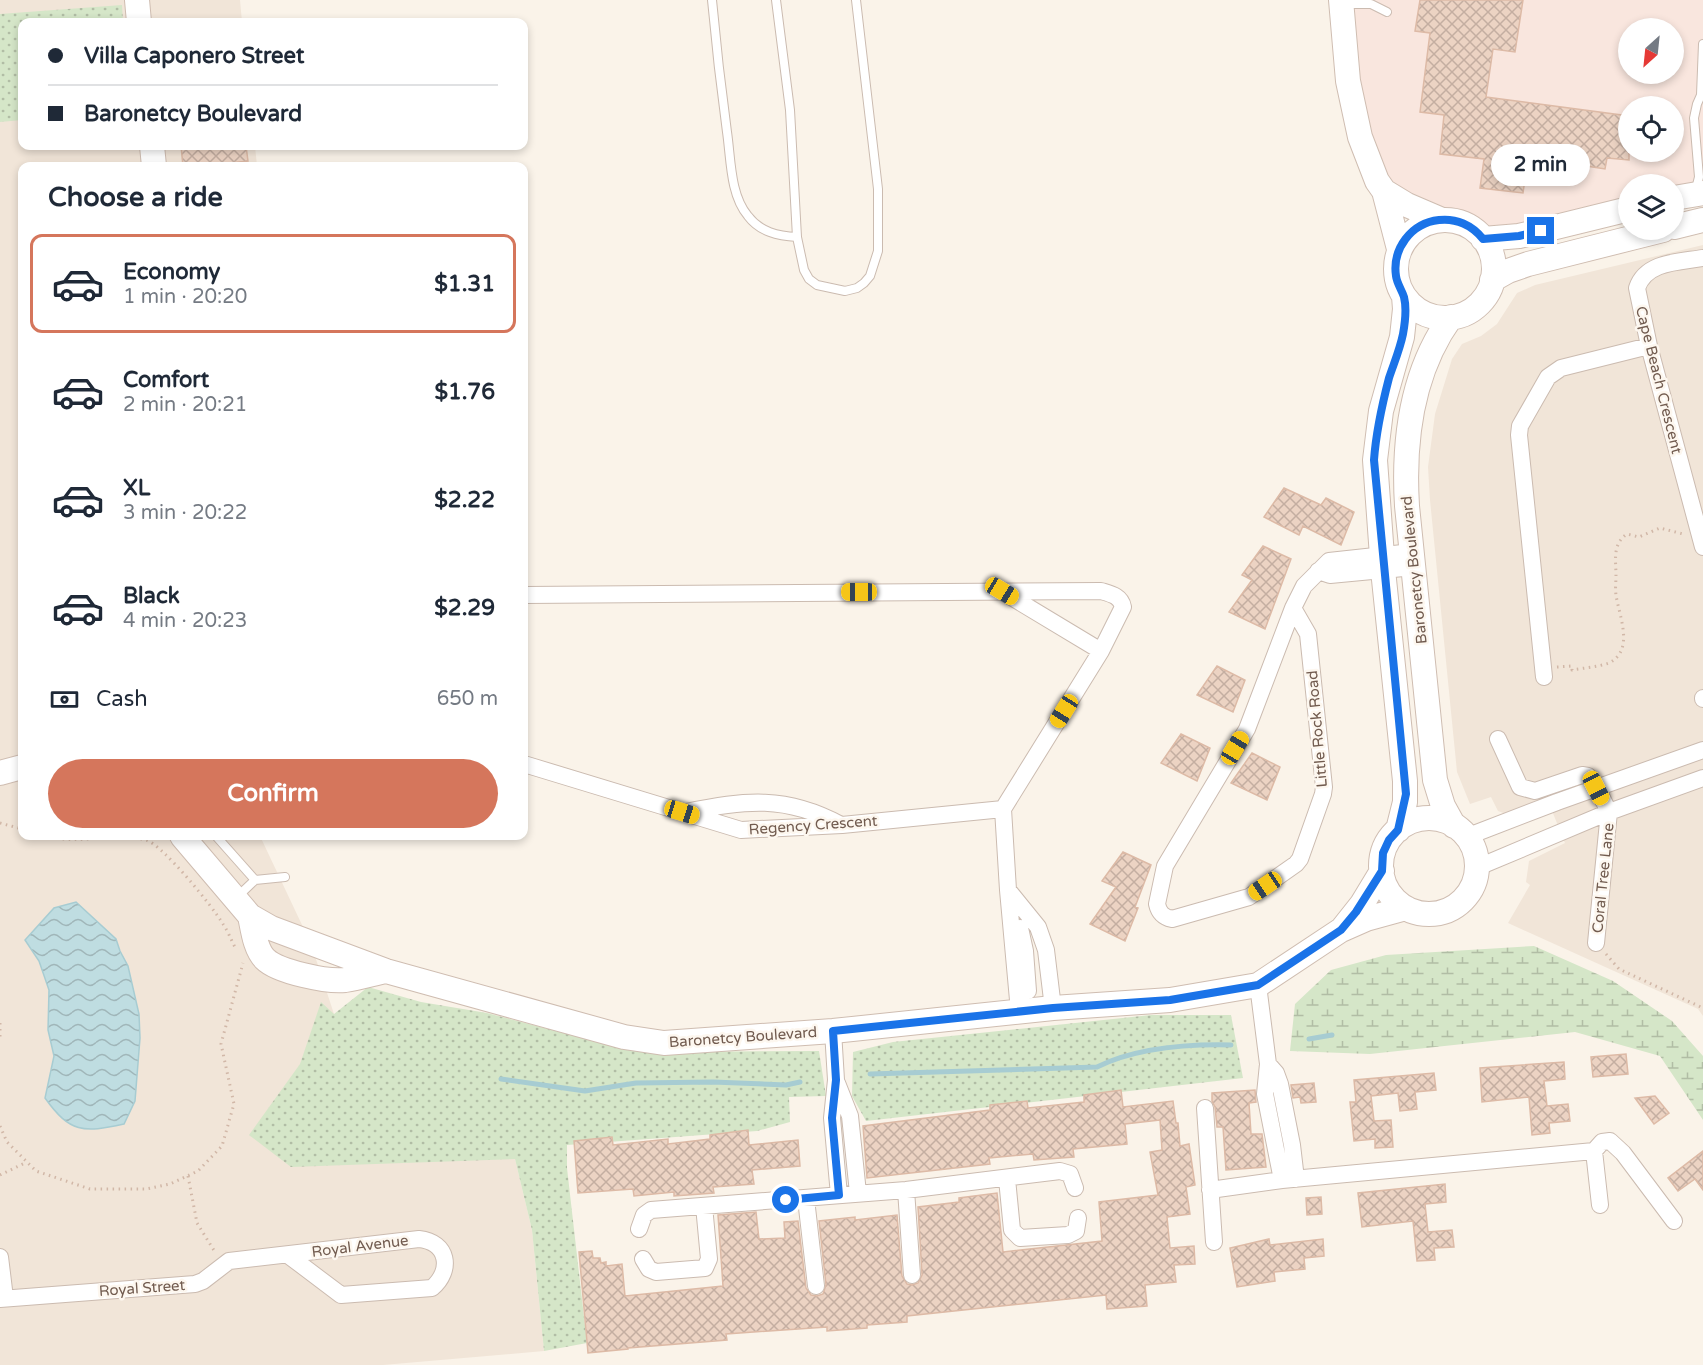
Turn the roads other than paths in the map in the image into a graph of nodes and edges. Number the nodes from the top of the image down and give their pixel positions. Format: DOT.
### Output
graph roads {
  1 [pos="137,0"];
  2 [pos="712,0"];
  3 [pos="776,0"];
  4 [pos="856,0"];
  5 [pos="1341,2"];
  6 [pos="1387,12"];
  7 [pos="139,18"];
  8 [pos="1703,44"];
  9 [pos="1702,97"];
  10 [pos="1698,163"];
  11 [pos="1703,172"];
  12 [pos="1384,191"];
  13 [pos="1686,196"];
  14 [pos="1618,212"];
  15 [pos="1442,220"];
  16 [pos="1686,222"];
  17 [pos="797,237"];
  18 [pos="1483,239"];
  19 [pos="1400,249"];
  20 [pos="1703,258"];
  21 [pos="1492,280"];
  22 [pos="1404,296"];
  23 [pos="1451,317"];
  24 [pos="1649,346"];
  25 [pos="1701,539"];
  26 [pos="1413,559"];
  27 [pos="1383,563"];
  28 [pos="1002,591"];
  29 [pos="528,595"];
  30 [pos="1293,608"];
  31 [pos="1101,651"];
  32 [pos="1544,669"];
  33 [pos="1498,740"];
  34 [pos="1703,750"];
  35 [pos="528,765"];
  36 [pos="18,768"];
  37 [pos="0,773"];
  38 [pos="1703,778"];
  39 [pos="1596,788"];
  40 [pos="1003,809"];
  41 [pos="682,812"];
  42 [pos="1609,812"];
  43 [pos="842,825"];
  44 [pos="1398,830"];
  45 [pos="1460,832"];
  46 [pos="185,840"];
  47 [pos="220,840"];
  48 [pos="1476,867"];
  49 [pos="1382,871"];
  50 [pos="285,877"];
  51 [pos="255,880"];
  52 [pos="1008,890"];
  53 [pos="243,907"];
  54 [pos="1406,908"];
  55 [pos="1341,930"];
  56 [pos="1596,943"];
  57 [pos="386,971"];
  58 [pos="1258,985"];
  59 [pos="1034,1010"];
  60 [pos="833,1031"];
  61 [pos="836,1080"];
  62 [pos="1205,1108"];
  63 [pos="1594,1151"];
  64 [pos="1007,1179"];
  65 [pos="1289,1179"];
  66 [pos="1075,1188"];
  67 [pos="906,1190"];
  68 [pos="1210,1190"];
  69 [pos="858,1193"];
  70 [pos="839,1195"];
  71 [pos="806,1199"];
  72 [pos="1600,1205"];
  73 [pos="704,1206"];
  74 [pos="1077,1218"];
  75 [pos="1674,1221"];
  76 [pos="639,1229"];
  77 [pos="1214,1242"];
  78 [pos="282,1255"];
  79 [pos="0,1257"];
  80 [pos="643,1259"];
  81 [pos="912,1275"];
  82 [pos="816,1286"];
  83 [pos="2,1298"];
  1 -- 7 [label="street"];
  2 -- 17 [label="lane"];
  3 -- 17 [label="lane"];
  4 -- 17 [label="lane"];
  5 -- 6 [label="lane"];
  5 -- 12 [label="street"];
  8 -- 9 [label="lane"];
  9 -- 10 [label="lane"];
  10 -- 11 [label="lane"];
  10 -- 13 [label="lane"];
  12 -- 15 [label="street"];
  12 -- 19 [label="street"];
  14 -- 18 [label="street"];
  15 -- 18 [label="street"];
  15 -- 19 [label="street"];
  16 -- 21 [label="street"];
  18 -- 21 [label="street"];
  19 -- 22 [label="street"];
  20 -- 24 [label="street, Cape Beach Crescent"];
  21 -- 23 [label="street"];
  22 -- 23 [label="street"];
  22 -- 27 [label="street, Baronetcy Boulevard"];
  23 -- 26 [label="street, Baronetcy Boulevard"];
  24 -- 25 [label="street, Cape Beach Crescent"];
  24 -- 32 [label="street"];
  26 -- 27 [label="street, Little Rock Road"];
  26 -- 45 [label="street, Baronetcy Boulevard"];
  27 -- 30 [label="street, Little Rock Road"];
  27 -- 44 [label="street, Baronetcy Boulevard"];
  28 -- 29 [label="street"];
  28 -- 31 [label="street"];
  28 -- 31 [label="street"];
  30 -- 30 [label="street, Little Rock Road"];
  31 -- 40 [label="street"];
  33 -- 39 [label="street"];
  34 -- 39 [label="street"];
  35 -- 41 [label="street, Regency Crescent"];
  36 -- 37 [label="street"];
  38 -- 42 [label="street"];
  39 -- 42 [label="street"];
  39 -- 45 [label="street"];
  40 -- 43 [label="street, Regency Crescent"];
  40 -- 52 [label="street"];
  41 -- 43 [label="street, Regency Crescent"];
  41 -- 43 [label="street"];
  42 -- 48 [label="street"];
  42 -- 56 [label="street, Coral Tree Lane"];
  44 -- 45 [label="street"];
  44 -- 49 [label="street"];
  45 -- 48 [label="street"];
  46 -- 53 [label="street, Baronetcy Boulevard"];
  47 -- 51 [label="lane"];
  48 -- 54 [label="street"];
  49 -- 54 [label="street"];
  49 -- 55 [label="street, Baronetcy Boulevard"];
  50 -- 51 [label="lane"];
  51 -- 53 [label="lane"];
  52 -- 59 [label="street"];
  52 -- 59 [label="street"];
  53 -- 57 [label="street, Baronetcy Boulevard"];
  53 -- 57 [label="street, Baronetcy Boulevard"];
  54 -- 55 [label="street, Baronetcy Boulevard"];
  55 -- 58 [label="street, Baronetcy Boulevard"];
  57 -- 60 [label="street, Baronetcy Boulevard"];
  58 -- 59 [label="street, Baronetcy Boulevard"];
  58 -- 65 [label="street"];
  59 -- 60 [label="street, Baronetcy Boulevard"];
  60 -- 61 [label="street"];
  61 -- 69 [label="street"];
  61 -- 70 [label="street"];
  62 -- 68 [label="street"];
  63 -- 65 [label="street"];
  63 -- 72 [label="street"];
  63 -- 75 [label="street"];
  64 -- 66 [label="street"];
  64 -- 67 [label="street"];
  64 -- 74 [label="street"];
  65 -- 68 [label="street"];
  67 -- 69 [label="street"];
  67 -- 81 [label="street"];
  68 -- 77 [label="street"];
  69 -- 70 [label="street"];
  70 -- 71 [label="street"];
  71 -- 73 [label="street"];
  71 -- 82 [label="street"];
  73 -- 76 [label="street"];
  73 -- 80 [label="street"];
  78 -- 78 [label="street, Royal Avenue"];
  78 -- 83 [label="street, Royal Street"];
  79 -- 83 [label="street"];
}
